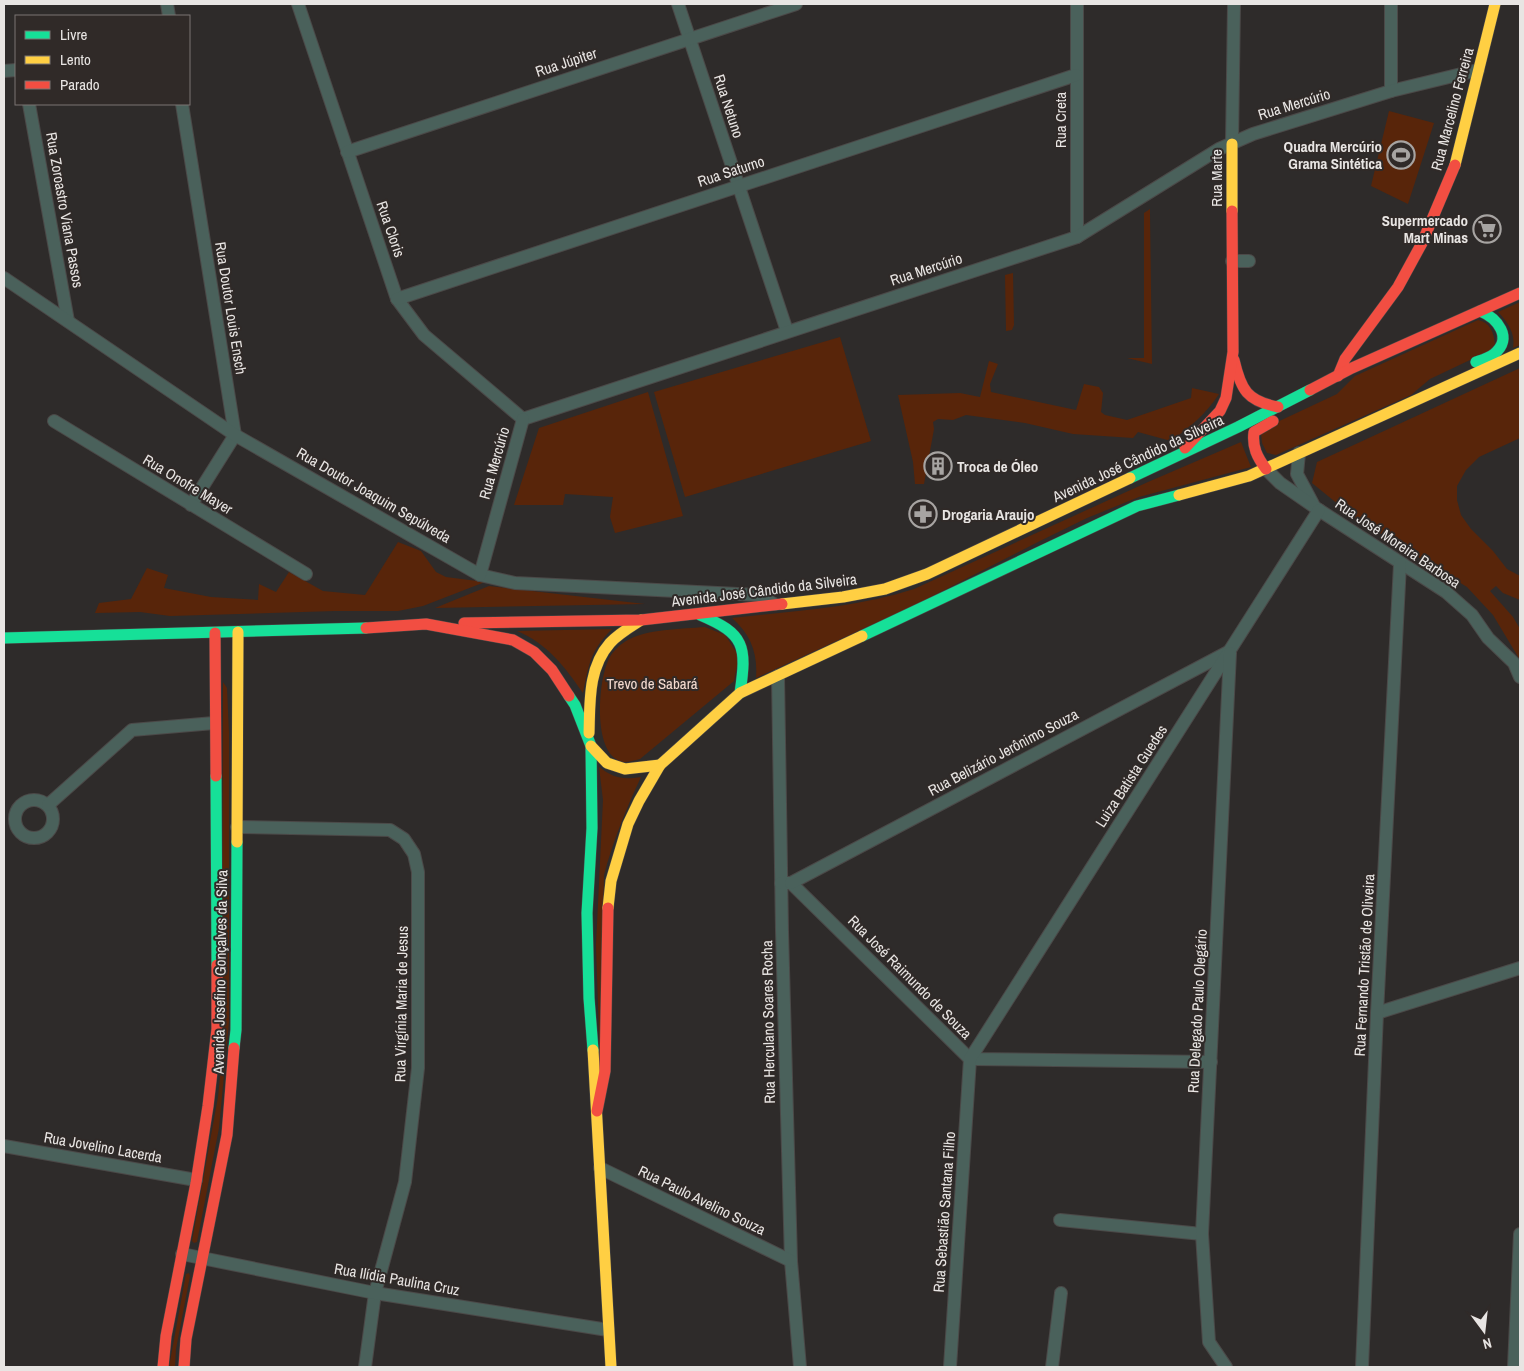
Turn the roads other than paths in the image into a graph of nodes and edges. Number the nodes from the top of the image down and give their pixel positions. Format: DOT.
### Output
graph roads {
  1 [pos="298,4"];
  2 [pos="678,4"];
  3 [pos="796,4"];
  4 [pos="1077,4"];
  5 [pos="1234,4"];
  6 [pos="1391,4"];
  7 [pos="1495,4"];
  8 [pos="689,38"];
  9 [pos="1478,70"];
  10 [pos="1076,75"];
  11 [pos="1392,91"];
  12 [pos="29,105"];
  13 [pos="182,105"];
  14 [pos="1232,144"];
  15 [pos="347,152"];
  16 [pos="738,186"];
  17 [pos="1077,237"];
  18 [pos="1232,261"];
  19 [pos="1249,261"];
  20 [pos="4,278"];
  21 [pos="1520,293"];
  22 [pos="397,299"];
  23 [pos="1480,311"];
  24 [pos="68,321"];
  25 [pos="787,331"];
  26 [pos="1233,352"];
  27 [pos="1520,353"];
  28 [pos="1339,374"];
  29 [pos="1435,392"];
  30 [pos="1278,407"];
  31 [pos="523,419"];
  32 [pos="54,421"];
  33 [pos="235,435"];
  34 [pos="1299,453"];
  35 [pos="1178,455"];
  36 [pos="1266,469"];
  37 [pos="190,505"];
  38 [pos="1316,508"];
  39 [pos="1400,564"];
  40 [pos="306,574"];
  41 [pos="480,575"];
  42 [pos="774,604"];
  43 [pos="699,614"];
  44 [pos="641,620"];
  45 [pos="426,624"];
  46 [pos="238,632"];
  47 [pos="215,633"];
  48 [pos="4,638"];
  49 [pos="1230,651"];
  50 [pos="778,676"];
  51 [pos="1520,677"];
  52 [pos="740,693"];
  53 [pos="214,723"];
  54 [pos="590,742"];
  55 [pos="660,765"];
  56 [pos="48,805"];
  57 [pos="237,827"];
  58 [pos="786,883"];
  59 [pos="1520,968"];
  60 [pos="1377,1014"];
  61 [pos="970,1059"];
  62 [pos="1211,1062"];
  63 [pos="597,1112"];
  64 [pos="4,1146"];
  65 [pos="600,1168"];
  66 [pos="196,1180"];
  67 [pos="1060,1220"];
  68 [pos="1202,1234"];
  69 [pos="1520,1234"];
  70 [pos="182,1254"];
  71 [pos="202,1258"];
  72 [pos="791,1261"];
  73 [pos="375,1293"];
  74 [pos="1061,1294"];
  75 [pos="608,1330"];
  76 [pos="163,1367"];
  77 [pos="184,1367"];
  78 [pos="365,1367"];
  79 [pos="612,1367"];
  80 [pos="800,1367"];
  81 [pos="950,1367"];
  82 [pos="1052,1367"];
  83 [pos="1226,1367"];
  84 [pos="1362,1367"];
  85 [pos="1514,1367"];
  1 -- 15 [label="street, Rua Cloris"];
  2 -- 8 [label="street, Rua Netuno"];
  3 -- 8 [label="street, Rua Júpiter"];
  4 -- 10 [label="street, Rua Creta"];
  5 -- 14 [label="street, Rua Marte"];
  6 -- 11 [label="street"];
  7 -- 9 [label="main road, Rua Marcelino Ferreira"];
  8 -- 15 [label="street, Rua Júpiter"];
  8 -- 16 [label="street, Rua Netuno"];
  9 -- 11 [label="street, Rua Mercúrio"];
  9 -- 28 [label="main road, Rua Marcelino Ferreira"];
  10 -- 16 [label="street, Rua Saturno"];
  10 -- 17 [label="street, Rua Creta"];
  11 -- 14 [label="street, Rua Mercúrio"];
  12 -- 24 [label="street, Rua Zoroastro Viana Passos"];
  13 -- 33 [label="street, Rua Doutor Louis Ensch"];
  14 -- 17 [label="street, Rua Mercúrio"];
  14 -- 18 [label="main road, Rua Marte"];
  15 -- 22 [label="street, Rua Cloris"];
  16 -- 22 [label="street, Rua Saturno"];
  16 -- 25 [label="street, Rua Netuno"];
  17 -- 25 [label="street, Rua Mercúrio"];
  18 -- 19 [label="street"];
  18 -- 26 [label="main road, Rua Marte"];
  20 -- 24 [label="street, Rua Doutor Joaquim Sepúlveda"];
  21 -- 23 [label="main road, Avenida José Cândido da Silveira"];
  22 -- 31 [label="street, Rua Cloris"];
  23 -- 28 [label="main road, Avenida José Cândido da Silveira"];
  23 -- 29 [label="main road"];
  24 -- 33 [label="street, Rua Doutor Joaquim Sepúlveda"];
  25 -- 31 [label="street, Rua Mercúrio"];
  26 -- 30 [label="main road, Rua Marte"];
  26 -- 35 [label="main road, Rua Marte"];
  27 -- 29 [label="main road"];
  28 -- 30 [label="main road, Avenida José Cândido da Silveira"];
  28 -- 36 [label="main road, Rua Marcelino Ferreira"];
  29 -- 34 [label="main road"];
  30 -- 35 [label="main road, Avenida José Cândido da Silveira"];
  31 -- 41 [label="street, Rua Mercúrio"];
  32 -- 37 [label="street, Rua Onofre Mayer"];
  33 -- 37 [label="street"];
  33 -- 41 [label="street, Rua Doutor Joaquim Sepúlveda"];
  34 -- 36 [label="main road"];
  34 -- 38 [label="street, Rua José Moreira Barbosa"];
  35 -- 42 [label="main road, Avenida José Cândido da Silveira"];
  36 -- 38 [label="street, Rua José Moreira Barbosa"];
  36 -- 50 [label="main road"];
  37 -- 40 [label="street, Rua Onofre Mayer"];
  38 -- 39 [label="street, Rua José Moreira Barbosa"];
  38 -- 49 [label="street, Luiza Batista Guedes"];
  39 -- 51 [label="street, Rua José Moreira Barbosa"];
  39 -- 60 [label="street, Rua Fernando Tristão de Oliveira"];
  41 -- 42 [label="street, Rua Doutor Joaquim Sepúlveda"];
  42 -- 43 [label="main road, Avenida José Cândido da Silveira"];
  43 -- 44 [label="main road, Avenida José Cândido da Silveira"];
  43 -- 52 [label="main road"];
  44 -- 45 [label="main road, Avenida José Cândido da Silveira"];
  44 -- 54 [label="main road"];
  45 -- 46 [label="main road"];
  45 -- 54 [label="main road"];
  46 -- 47 [label="main road"];
  46 -- 57 [label="main road, Avenida Josefino Gonçalves da Silva"];
  47 -- 48 [label="main road"];
  47 -- 53 [label="main road, Avenida Josefino Gonçalves da Silva"];
  49 -- 58 [label="street, Rua Belizário Jerônimo Souza"];
  49 -- 61 [label="street, Luiza Batista Guedes"];
  49 -- 62 [label="street, Rua Delegado Paulo Olegário"];
  50 -- 52 [label="main road"];
  50 -- 58 [label="street, Rua Herculano Soares Rocha"];
  52 -- 55 [label="main road"];
  53 -- 56 [label="street"];
  53 -- 66 [label="main road, Avenida Josefino Gonçalves da Silva"];
  54 -- 55 [label="main road"];
  54 -- 63 [label="main road"];
  55 -- 63 [label="main road"];
  57 -- 71 [label="main road, Avenida Josefino Gonçalves da Silva"];
  57 -- 73 [label="street, Rua Virgínia Maria de Jesus"];
  58 -- 61 [label="street, Rua José Raimundo de Souza"];
  58 -- 72 [label="street, Rua Herculano Soares Rocha"];
  59 -- 60 [label="street"];
  60 -- 84 [label="street, Rua Fernando Tristão de Oliveira"];
  61 -- 62 [label="street, Rua José Raimundo de Souza"];
  61 -- 81 [label="street, Rua Sebastião Santana Filho"];
  62 -- 68 [label="street, Rua Delegado Paulo Olegário"];
  63 -- 65 [label="main road"];
  64 -- 66 [label="street, Rua Jovelino Lacerda"];
  65 -- 72 [label="street, Rua Paulo Avelino Souza"];
  65 -- 75 [label="main road"];
  66 -- 70 [label="main road, Avenida Josefino Gonçalves da Silva"];
  67 -- 68 [label="street"];
  68 -- 83 [label="street, Rua Delegado Paulo Olegário"];
  69 -- 85 [label="street"];
  70 -- 71 [label="street, Rua Ilídia Paulina Cruz"];
  70 -- 76 [label="main road, Avenida Josefino Gonçalves da Silva"];
  71 -- 73 [label="street, Rua Ilídia Paulina Cruz"];
  71 -- 77 [label="main road, Avenida Josefino Gonçalves da Silva"];
  72 -- 80 [label="street, Rua Herculano Soares Rocha"];
  73 -- 75 [label="street, Rua Ilídia Paulina Cruz"];
  73 -- 78 [label="street, Rua Virgínia Maria de Jesus"];
  74 -- 82 [label="street"];
  75 -- 79 [label="main road"];
}
